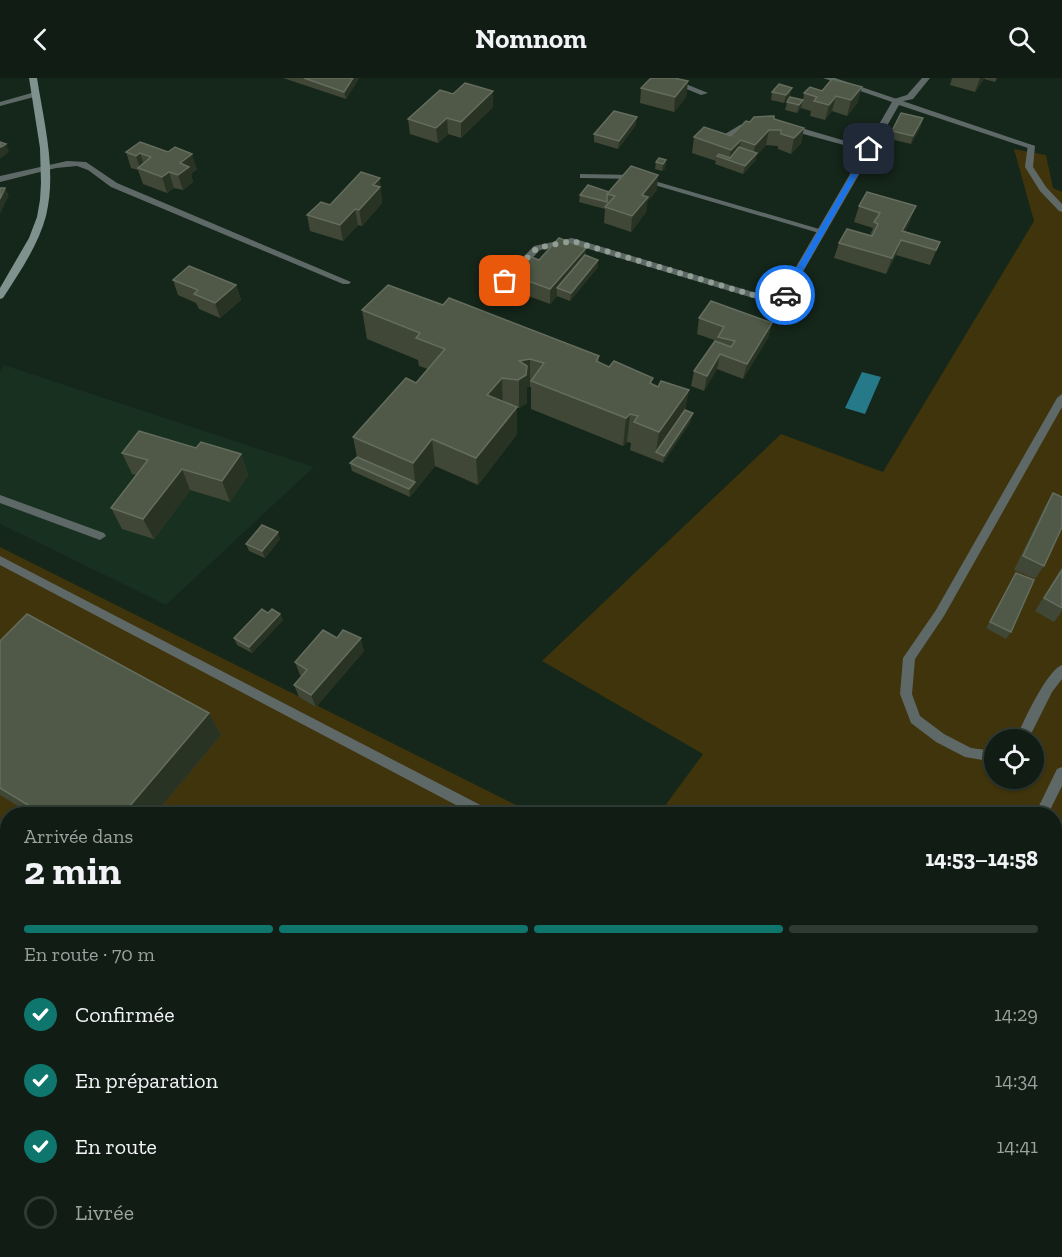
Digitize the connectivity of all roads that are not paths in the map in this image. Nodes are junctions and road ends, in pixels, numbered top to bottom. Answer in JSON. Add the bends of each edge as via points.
{"nodes":[{"id":1,"x":33,"y":78,"type":"edge"},
{"id":2,"x":664,"y":78,"type":"edge"},
{"id":3,"x":827,"y":78,"type":"edge"},
{"id":4,"x":926,"y":78,"type":"edge"},
{"id":5,"x":704,"y":93,"type":"dead end"},
{"id":6,"x":35,"y":94,"type":"junction"},
{"id":7,"x":897,"y":101,"type":"junction"},
{"id":8,"x":0,"y":104,"type":"edge"},
{"id":9,"x":761,"y":125,"type":"edge"},
{"id":10,"x":782,"y":126,"type":"edge"},
{"id":11,"x":719,"y":140,"type":"edge"},
{"id":12,"x":869,"y":149,"type":"junction"},
{"id":13,"x":46,"y":167,"type":"junction"},
{"id":14,"x":583,"y":176,"type":"dead end"},
{"id":15,"x":0,"y":179,"type":"edge"},
{"id":16,"x":1062,"y":209,"type":"edge"},
{"id":17,"x":822,"y":231,"type":"junction"},
{"id":18,"x":505,"y":281,"type":"dead end"},
{"id":19,"x":346,"y":282,"type":"dead end"},
{"id":20,"x":0,"y":296,"type":"edge"},
{"id":21,"x":1062,"y":398,"type":"edge"},
{"id":22,"x":0,"y":499,"type":"edge"},
{"id":23,"x":100,"y":537,"type":"dead end"},
{"id":24,"x":0,"y":560,"type":"edge"},
{"id":25,"x":1062,"y":670,"type":"edge"},
{"id":26,"x":1028,"y":729,"type":"edge"},
{"id":27,"x":984,"y":755,"type":"edge"},
{"id":28,"x":1062,"y":773,"type":"edge"},
{"id":29,"x":472,"y":807,"type":"edge"},
{"id":30,"x":1045,"y":807,"type":"edge"}],
"edges":[{"from":1,"to":6,"type":"main road"},
{"from":2,"to":5,"type":"street"},
{"from":3,"to":7,"type":"street"},
{"from":4,"to":7,"type":"street","via":[[910,97]]},
{"from":6,"to":8,"type":"street"},
{"from":6,"to":13,"type":"main road"},
{"from":7,"to":12,"type":"street"},
{"from":7,"to":16,"type":"street","via":[[1031,146],[1029,167]]},
{"from":9,"to":11,"type":"street","via":[[743,127]]},
{"from":10,"to":12,"type":"street"},
{"from":12,"to":17,"type":"street"},
{"from":13,"to":15,"type":"street"},
{"from":13,"to":19,"type":"street","via":[[81,163],[114,185]]},
{"from":13,"to":20,"type":"main road","via":[[41,218],[25,256]]},
{"from":14,"to":17,"type":"street","via":[[634,177]]},
{"from":17,"to":18,"type":"street","via":[[780,303],[572,241],[537,248]]},
{"from":21,"to":27,"type":"street","via":[[940,613],[909,658],[906,694],[915,719],[940,738],[969,753]]},
{"from":22,"to":23,"type":"street"},
{"from":24,"to":29,"type":"street"},
{"from":25,"to":26,"type":"street"},
{"from":28,"to":30,"type":"street"}]}
